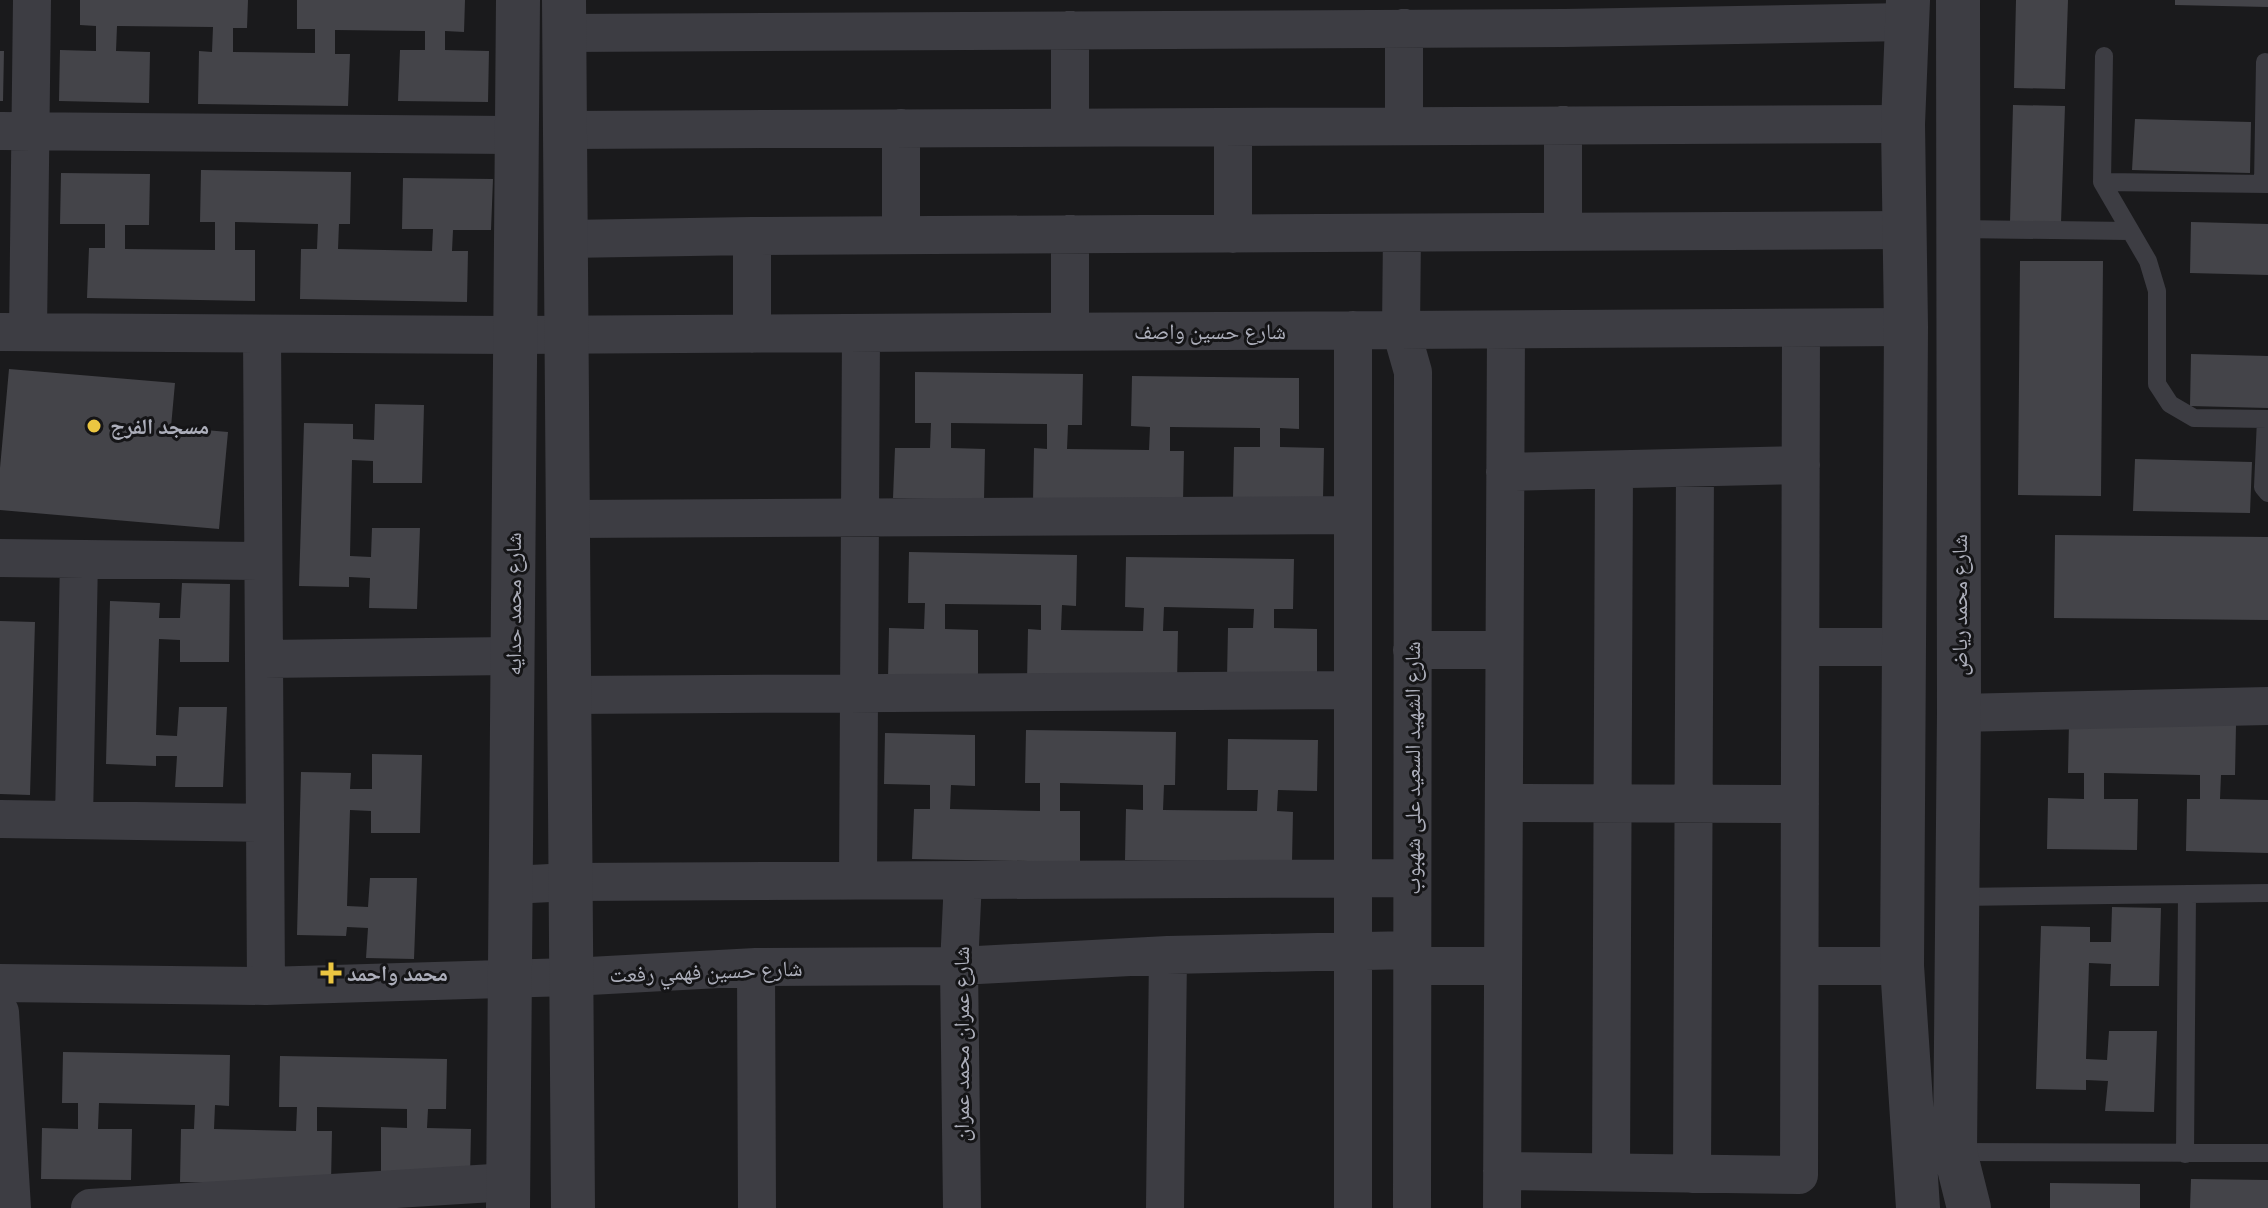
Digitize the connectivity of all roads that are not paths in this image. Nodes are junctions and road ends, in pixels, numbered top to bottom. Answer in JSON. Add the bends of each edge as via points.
{"nodes":[{"id":1,"x":32,"y":0,"type":"edge"},
{"id":2,"x":518,"y":0,"type":"edge"},
{"id":3,"x":1908,"y":11,"type":"edge"},
{"id":4,"x":1236,"y":14,"type":"edge"},
{"id":5,"x":1564,"y":14,"type":"edge"},
{"id":6,"x":1957,"y":14,"type":"edge"},
{"id":7,"x":901,"y":15,"type":"edge"},
{"id":8,"x":564,"y":16,"type":"edge"},
{"id":9,"x":1404,"y":28,"type":"junction"},
{"id":10,"x":1070,"y":30,"type":"junction"},
{"id":11,"x":2104,"y":56,"type":"dead end"},
{"id":12,"x":2265,"y":62,"type":"dead end"},
{"id":13,"x":1903,"y":124,"type":"junction"},
{"id":14,"x":1563,"y":125,"type":"junction"},
{"id":15,"x":1404,"y":126,"type":"junction"},
{"id":16,"x":1233,"y":127,"type":"junction"},
{"id":17,"x":901,"y":128,"type":"junction"},
{"id":18,"x":1070,"y":128,"type":"junction"},
{"id":19,"x":565,"y":130,"type":"junction"},
{"id":20,"x":15,"y":131,"type":"edge"},
{"id":21,"x":517,"y":135,"type":"junction"},
{"id":22,"x":2102,"y":182,"type":"junction"},
{"id":23,"x":2266,"y":184,"type":"edge"},
{"id":24,"x":1958,"y":229,"type":"junction"},
{"id":25,"x":1904,"y":230,"type":"junction"},
{"id":26,"x":2129,"y":231,"type":"junction"},
{"id":27,"x":1563,"y":232,"type":"junction"},
{"id":28,"x":1402,"y":233,"type":"junction"},
{"id":29,"x":1070,"y":234,"type":"junction"},
{"id":30,"x":1233,"y":234,"type":"junction"},
{"id":31,"x":901,"y":235,"type":"junction"},
{"id":32,"x":752,"y":236,"type":"junction"},
{"id":33,"x":566,"y":239,"type":"junction"},
{"id":34,"x":1906,"y":327,"type":"junction"},
{"id":35,"x":1801,"y":328,"type":"junction"},
{"id":36,"x":1353,"y":330,"type":"junction"},
{"id":37,"x":1401,"y":330,"type":"junction"},
{"id":38,"x":1506,"y":330,"type":"junction"},
{"id":39,"x":14,"y":332,"type":"edge"},
{"id":40,"x":1070,"y":332,"type":"junction"},
{"id":41,"x":861,"y":333,"type":"junction"},
{"id":42,"x":262,"y":334,"type":"junction"},
{"id":43,"x":752,"y":334,"type":"junction"},
{"id":44,"x":515,"y":335,"type":"junction"},
{"id":45,"x":566,"y":335,"type":"junction"},
{"id":46,"x":2267,"y":419,"type":"edge"},
{"id":47,"x":1801,"y":465,"type":"junction"},
{"id":48,"x":1695,"y":468,"type":"junction"},
{"id":49,"x":1614,"y":470,"type":"junction"},
{"id":50,"x":1505,"y":472,"type":"junction"},
{"id":51,"x":2268,"y":493,"type":"edge"},
{"id":52,"x":1353,"y":515,"type":"junction"},
{"id":53,"x":860,"y":517,"type":"junction"},
{"id":54,"x":568,"y":519,"type":"junction"},
{"id":55,"x":0,"y":558,"type":"edge"},
{"id":56,"x":79,"y":559,"type":"junction"},
{"id":57,"x":263,"y":561,"type":"junction"},
{"id":58,"x":1801,"y":647,"type":"junction"},
{"id":59,"x":1904,"y":647,"type":"junction"},
{"id":60,"x":1412,"y":650,"type":"junction"},
{"id":61,"x":1504,"y":650,"type":"junction"},
{"id":62,"x":513,"y":656,"type":"junction"},
{"id":63,"x":264,"y":659,"type":"junction"},
{"id":64,"x":1353,"y":690,"type":"junction"},
{"id":65,"x":859,"y":693,"type":"junction"},
{"id":66,"x":569,"y":695,"type":"junction"},
{"id":67,"x":2268,"y":706,"type":"edge"},
{"id":68,"x":1959,"y":713,"type":"junction"},
{"id":69,"x":1504,"y":803,"type":"junction"},
{"id":70,"x":1613,"y":804,"type":"junction"},
{"id":71,"x":1693,"y":804,"type":"junction"},
{"id":72,"x":1800,"y":804,"type":"junction"},
{"id":73,"x":0,"y":819,"type":"edge"},
{"id":74,"x":74,"y":820,"type":"junction"},
{"id":75,"x":265,"y":823,"type":"junction"},
{"id":76,"x":1353,"y":878,"type":"junction"},
{"id":77,"x":1412,"y":878,"type":"junction"},
{"id":78,"x":963,"y":880,"type":"junction"},
{"id":79,"x":858,"y":881,"type":"junction"},
{"id":80,"x":570,"y":882,"type":"junction"},
{"id":81,"x":511,"y":885,"type":"junction"},
{"id":82,"x":2268,"y":893,"type":"edge"},
{"id":83,"x":2187,"y":894,"type":"junction"},
{"id":84,"x":1957,"y":897,"type":"junction"},
{"id":85,"x":1353,"y":950,"type":"junction"},
{"id":86,"x":1168,"y":955,"type":"junction"},
{"id":87,"x":1412,"y":958,"type":"junction"},
{"id":88,"x":959,"y":966,"type":"junction"},
{"id":89,"x":1503,"y":966,"type":"junction"},
{"id":90,"x":1800,"y":966,"type":"junction"},
{"id":91,"x":1902,"y":966,"type":"junction"},
{"id":92,"x":756,"y":967,"type":"junction"},
{"id":93,"x":571,"y":977,"type":"junction"},
{"id":94,"x":510,"y":979,"type":"junction"},
{"id":95,"x":0,"y":983,"type":"edge"},
{"id":96,"x":266,"y":986,"type":"junction"},
{"id":97,"x":0,"y":1012,"type":"edge"},
{"id":98,"x":1955,"y":1152,"type":"junction"},
{"id":99,"x":2268,"y":1153,"type":"edge"},
{"id":100,"x":2185,"y":1154,"type":"junction"},
{"id":101,"x":1611,"y":1172,"type":"junction"},
{"id":102,"x":1692,"y":1174,"type":"junction"},
{"id":103,"x":1502,"y":1190,"type":"edge"},
{"id":104,"x":508,"y":1195,"type":"edge"},
{"id":105,"x":12,"y":1208,"type":"edge"},
{"id":106,"x":90,"y":1208,"type":"edge"},
{"id":107,"x":573,"y":1208,"type":"edge"},
{"id":108,"x":757,"y":1208,"type":"edge"},
{"id":109,"x":962,"y":1208,"type":"edge"},
{"id":110,"x":1165,"y":1208,"type":"edge"},
{"id":111,"x":1353,"y":1208,"type":"edge"},
{"id":112,"x":1412,"y":1208,"type":"edge"},
{"id":113,"x":1918,"y":1208,"type":"edge"},
{"id":114,"x":1969,"y":1208,"type":"edge"}],
"edges":[{"from":1,"to":20,"type":"street"},
{"from":2,"to":21,"type":"street","name":"شارع محمد حدايه"},
{"from":3,"to":5,"type":"street"},
{"from":3,"to":6,"type":"street","via":[[1950,19]]},
{"from":3,"to":13,"type":"street"},
{"from":4,"to":9,"type":"street"},
{"from":4,"to":10,"type":"street"},
{"from":5,"to":9,"type":"street"},
{"from":6,"to":24,"type":"street","name":"شارع محمد رياض"},
{"from":7,"to":8,"type":"street"},
{"from":7,"to":10,"type":"street"},
{"from":8,"to":19,"type":"street"},
{"from":9,"to":15,"type":"street"},
{"from":10,"to":18,"type":"street"},
{"from":11,"to":22,"type":"lane"},
{"from":12,"to":23,"type":"lane"},
{"from":13,"to":14,"type":"street"},
{"from":13,"to":25,"type":"street"},
{"from":14,"to":15,"type":"street"},
{"from":14,"to":27,"type":"street"},
{"from":15,"to":16,"type":"street"},
{"from":16,"to":18,"type":"street"},
{"from":16,"to":30,"type":"street"},
{"from":17,"to":18,"type":"street"},
{"from":17,"to":19,"type":"street"},
{"from":17,"to":31,"type":"street"},
{"from":19,"to":33,"type":"street"},
{"from":20,"to":21,"type":"street"},
{"from":20,"to":39,"type":"street"},
{"from":21,"to":44,"type":"street","name":"شارع محمد حدايه"},
{"from":22,"to":23,"type":"lane"},
{"from":22,"to":26,"type":"lane"},
{"from":24,"to":26,"type":"lane"},
{"from":24,"to":68,"type":"street","name":"شارع محمد رياض"},
{"from":25,"to":27,"type":"street"},
{"from":25,"to":34,"type":"street"},
{"from":26,"to":46,"type":"lane","via":[[2148,261],[2157,291],[2157,384],[2170,404],[2194,418]]},
{"from":27,"to":28,"type":"street"},
{"from":28,"to":30,"type":"street"},
{"from":28,"to":37,"type":"street","name":"شارع الشهيد السعيد على شهبوب"},
{"from":29,"to":30,"type":"street"},
{"from":29,"to":31,"type":"street"},
{"from":29,"to":40,"type":"street"},
{"from":31,"to":32,"type":"street"},
{"from":32,"to":33,"type":"street"},
{"from":32,"to":43,"type":"street"},
{"from":33,"to":45,"type":"street"},
{"from":34,"to":35,"type":"street","name":"شارع حسين واصف"},
{"from":34,"to":59,"type":"street"},
{"from":35,"to":38,"type":"street","name":"شارع حسين واصف"},
{"from":35,"to":47,"type":"street"},
{"from":36,"to":37,"type":"street","name":"شارع حسين واصف"},
{"from":36,"to":40,"type":"street","name":"شارع حسين واصف"},
{"from":36,"to":52,"type":"street"},
{"from":37,"to":38,"type":"street","name":"شارع حسين واصف"},
{"from":37,"to":60,"type":"street","name":"شارع الشهيد السعيد على شهبوب","via":[[1413,372]]},
{"from":38,"to":50,"type":"street"},
{"from":39,"to":42,"type":"street","name":"شارع حسين واصف"},
{"from":40,"to":41,"type":"street","name":"شارع حسين واصف"},
{"from":41,"to":43,"type":"street","name":"شارع حسين واصف"},
{"from":41,"to":53,"type":"street"},
{"from":42,"to":44,"type":"street","name":"شارع حسين واصف"},
{"from":42,"to":57,"type":"street"},
{"from":43,"to":45,"type":"street","name":"شارع حسين واصف"},
{"from":44,"to":45,"type":"street","name":"شارع حسين واصف"},
{"from":44,"to":62,"type":"street","name":"شارع محمد حدايه"},
{"from":45,"to":54,"type":"street"},
{"from":46,"to":51,"type":"lane","via":[[2263,487]]},
{"from":47,"to":48,"type":"street"},
{"from":47,"to":58,"type":"street"},
{"from":48,"to":49,"type":"street"},
{"from":48,"to":71,"type":"street"},
{"from":49,"to":50,"type":"street"},
{"from":49,"to":70,"type":"street"},
{"from":50,"to":61,"type":"street"},
{"from":52,"to":53,"type":"street"},
{"from":52,"to":64,"type":"street"},
{"from":53,"to":54,"type":"street"},
{"from":53,"to":65,"type":"street"},
{"from":54,"to":66,"type":"street"},
{"from":55,"to":56,"type":"street"},
{"from":56,"to":57,"type":"street"},
{"from":56,"to":74,"type":"street"},
{"from":57,"to":63,"type":"street"},
{"from":58,"to":59,"type":"street"},
{"from":58,"to":72,"type":"street"},
{"from":59,"to":91,"type":"street"},
{"from":60,"to":61,"type":"street"},
{"from":60,"to":77,"type":"street","name":"شارع الشهيد السعيد على شهبوب"},
{"from":61,"to":69,"type":"street"},
{"from":62,"to":63,"type":"street"},
{"from":62,"to":81,"type":"street","name":"شارع محمد حدايه"},
{"from":63,"to":75,"type":"street"},
{"from":64,"to":65,"type":"street"},
{"from":64,"to":76,"type":"street"},
{"from":65,"to":66,"type":"street"},
{"from":65,"to":79,"type":"street"},
{"from":66,"to":80,"type":"street"},
{"from":67,"to":68,"type":"street"},
{"from":68,"to":84,"type":"street","name":"شارع محمد رياض"},
{"from":69,"to":70,"type":"street"},
{"from":69,"to":89,"type":"street"},
{"from":70,"to":71,"type":"street"},
{"from":70,"to":101,"type":"street"},
{"from":71,"to":72,"type":"street"},
{"from":71,"to":102,"type":"street"},
{"from":72,"to":90,"type":"street"},
{"from":73,"to":74,"type":"street"},
{"from":74,"to":75,"type":"street"},
{"from":75,"to":96,"type":"street"},
{"from":76,"to":77,"type":"street"},
{"from":76,"to":78,"type":"street"},
{"from":76,"to":85,"type":"street"},
{"from":77,"to":87,"type":"street","name":"شارع الشهيد السعيد على شهبوب"},
{"from":78,"to":79,"type":"street"},
{"from":78,"to":88,"type":"street","name":"شارع عمران محمد عمران"},
{"from":79,"to":80,"type":"street"},
{"from":80,"to":81,"type":"street"},
{"from":80,"to":93,"type":"street"},
{"from":81,"to":94,"type":"street","name":"شارع محمد حدايه"},
{"from":82,"to":83,"type":"lane"},
{"from":83,"to":84,"type":"lane"},
{"from":83,"to":100,"type":"lane"},
{"from":84,"to":98,"type":"street","name":"شارع محمد رياض"},
{"from":85,"to":86,"type":"street","name":"شارع حسين فهمي رفعت"},
{"from":85,"to":87,"type":"street","name":"شارع حسين فهمي رفعت"},
{"from":85,"to":111,"type":"street"},
{"from":86,"to":88,"type":"street","name":"شارع حسين فهمي رفعت"},
{"from":86,"to":110,"type":"street"},
{"from":87,"to":89,"type":"street","name":"شارع حسين فهمي رفعت"},
{"from":87,"to":112,"type":"street","name":"شارع الشهيد السعيد على شهبوب"},
{"from":88,"to":92,"type":"street","name":"شارع حسين فهمي رفعت"},
{"from":88,"to":109,"type":"street","name":"شارع عمران محمد عمران"},
{"from":89,"to":103,"type":"street"},
{"from":90,"to":91,"type":"street"},
{"from":90,"to":102,"type":"street","via":[[1799,1175]]},
{"from":91,"to":113,"type":"street"},
{"from":92,"to":93,"type":"street","name":"شارع حسين فهمي رفعت"},
{"from":92,"to":108,"type":"street"},
{"from":93,"to":94,"type":"street","name":"شارع حسين فهمي رفعت"},
{"from":93,"to":107,"type":"street"},
{"from":94,"to":96,"type":"street","name":"شارع حسين فهمي رفعت"},
{"from":94,"to":104,"type":"street","name":"شارع محمد حدايه"},
{"from":95,"to":96,"type":"street","name":"شارع حسين فهمي رفعت"},
{"from":97,"to":105,"type":"street"},
{"from":98,"to":100,"type":"lane"},
{"from":98,"to":114,"type":"street","name":"شارع محمد رياض"},
{"from":99,"to":100,"type":"lane"},
{"from":101,"to":102,"type":"street"},
{"from":101,"to":103,"type":"street"},
{"from":104,"to":106,"type":"street"}]}
